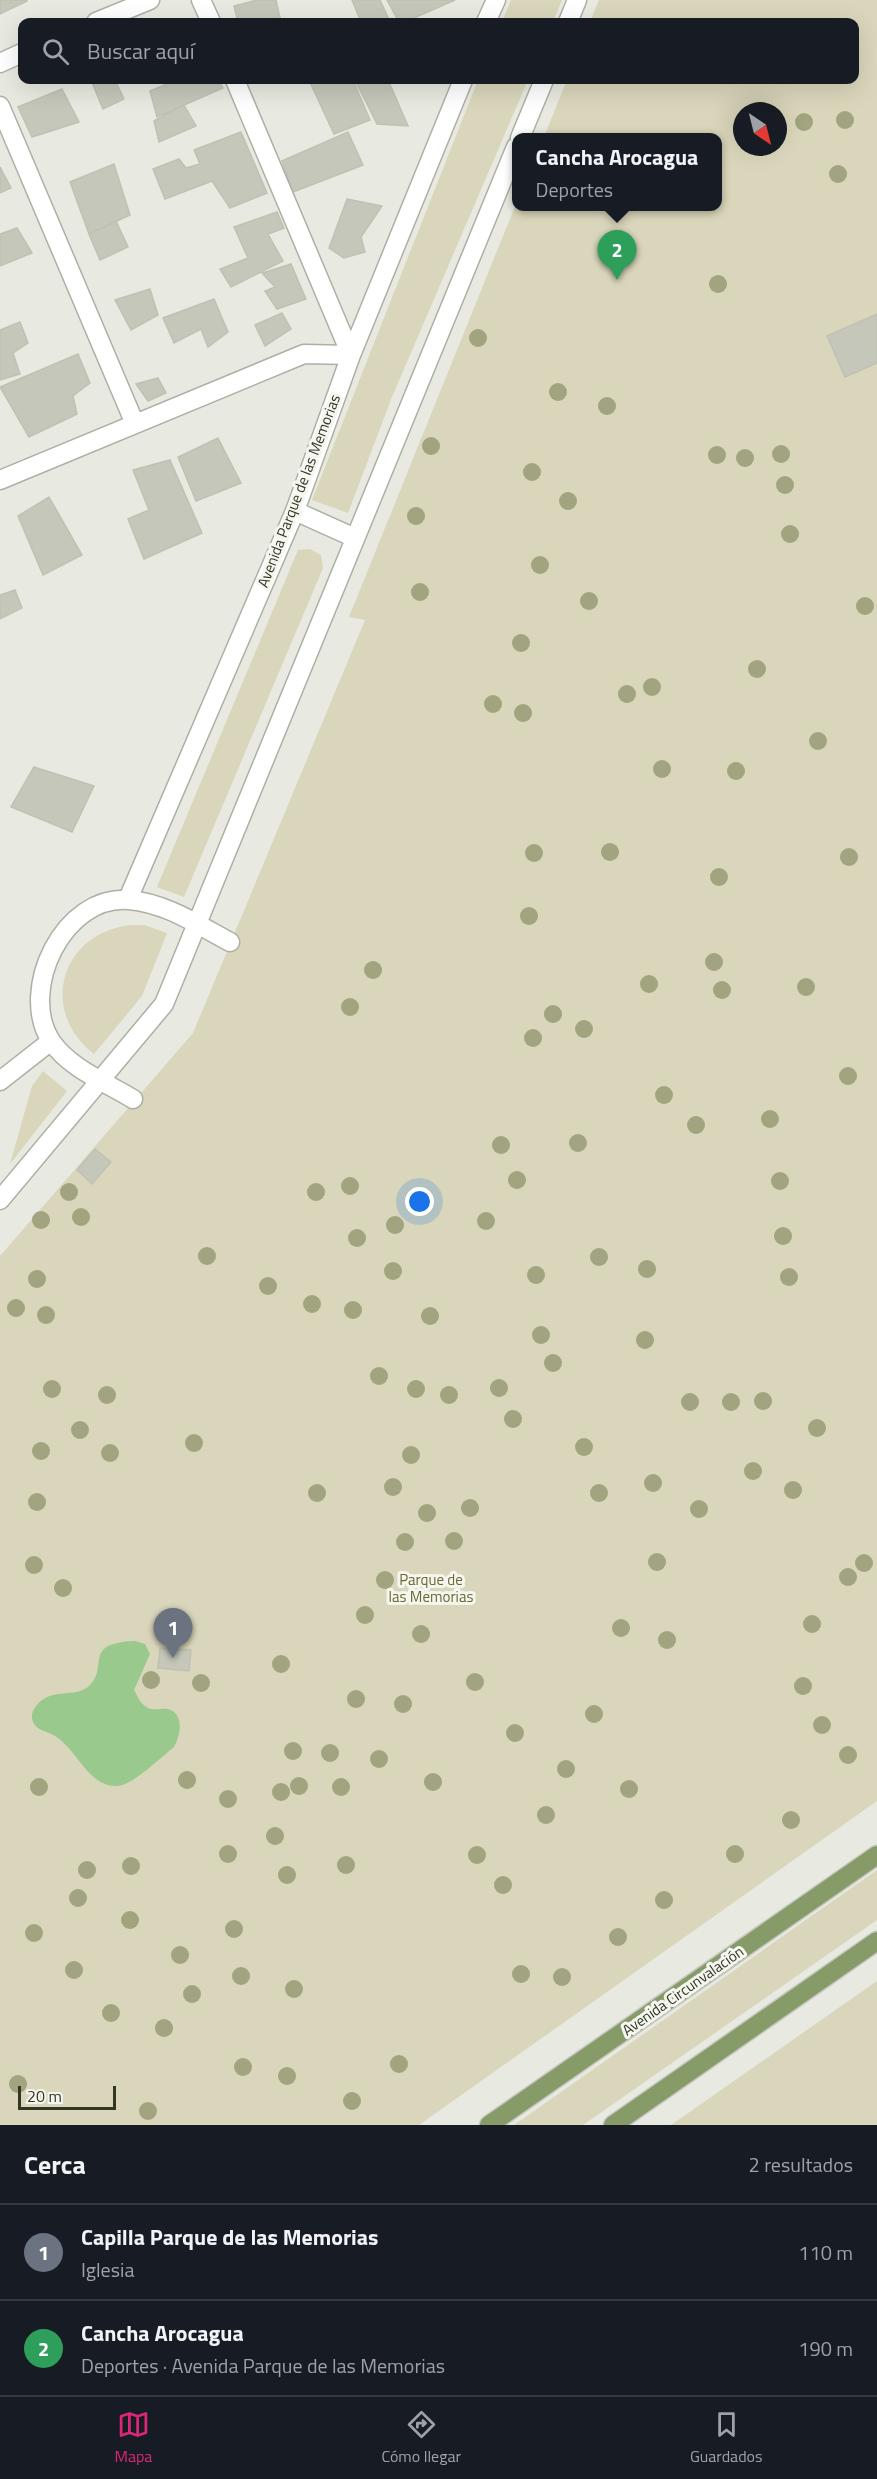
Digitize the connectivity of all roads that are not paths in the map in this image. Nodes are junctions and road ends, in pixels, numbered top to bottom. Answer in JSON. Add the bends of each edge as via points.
{"nodes":[{"id":1,"x":150,"y":0,"type":"edge"},
{"id":2,"x":201,"y":0,"type":"edge"},
{"id":3,"x":496,"y":0,"type":"edge"},
{"id":4,"x":577,"y":0,"type":"edge"},
{"id":5,"x":106,"y":18,"type":"edge"},
{"id":6,"x":209,"y":18,"type":"edge"},
{"id":7,"x":488,"y":18,"type":"edge"},
{"id":8,"x":570,"y":18,"type":"edge"},
{"id":9,"x":18,"y":55,"type":"edge"},
{"id":10,"x":0,"y":63,"type":"edge"},
{"id":11,"x":237,"y":84,"type":"edge"},
{"id":12,"x":461,"y":84,"type":"edge"},
{"id":13,"x":542,"y":84,"type":"edge"},
{"id":14,"x":0,"y":106,"type":"edge"},
{"id":15,"x":522,"y":133,"type":"edge"},
{"id":16,"x":512,"y":157,"type":"edge"},
{"id":17,"x":351,"y":355,"type":"junction"},
{"id":18,"x":135,"y":424,"type":"junction"},
{"id":19,"x":0,"y":480,"type":"edge"},
{"id":20,"x":294,"y":511,"type":"junction"},
{"id":21,"x":355,"y":538,"type":"junction"},
{"id":22,"x":128,"y":899,"type":"junction"},
{"id":23,"x":197,"y":924,"type":"junction"},
{"id":24,"x":230,"y":942,"type":"dead end"},
{"id":25,"x":51,"y":1041,"type":"junction"},
{"id":26,"x":102,"y":1080,"type":"junction"},
{"id":27,"x":0,"y":1081,"type":"edge"},
{"id":28,"x":133,"y":1099,"type":"dead end"},
{"id":29,"x":0,"y":1200,"type":"edge"},
{"id":30,"x":877,"y":1855,"type":"edge"},
{"id":31,"x":877,"y":1941,"type":"edge"},
{"id":32,"x":489,"y":2125,"type":"edge"},
{"id":33,"x":613,"y":2125,"type":"edge"}],
"edges":[{"from":1,"to":5,"type":"street"},
{"from":2,"to":6,"type":"street"},
{"from":3,"to":7,"type":"street"},
{"from":4,"to":8,"type":"street"},
{"from":9,"to":10,"type":"street"},
{"from":11,"to":17,"type":"street"},
{"from":12,"to":17,"type":"street","name":"Avenida Parque de las Memorias"},
{"from":13,"to":15,"type":"street"},
{"from":14,"to":18,"type":"street"},
{"from":16,"to":21,"type":"street"},
{"from":17,"to":18,"type":"street","via":[[304,354]]},
{"from":17,"to":20,"type":"street","name":"Avenida Parque de las Memorias"},
{"from":18,"to":19,"type":"street"},
{"from":20,"to":21,"type":"street"},
{"from":20,"to":22,"type":"street","name":"Avenida Parque de las Memorias"},
{"from":21,"to":23,"type":"street"},
{"from":22,"to":23,"type":"street","via":[[166,908]]},
{"from":22,"to":25,"type":"street","via":[[102,904],[82,915],[58,937],[44,967],[39,1006]]},
{"from":23,"to":24,"type":"street"},
{"from":23,"to":26,"type":"street","via":[[164,1004]]},
{"from":25,"to":26,"type":"street","via":[[72,1062]]},
{"from":25,"to":27,"type":"street"},
{"from":26,"to":28,"type":"street"},
{"from":26,"to":29,"type":"street"},
{"from":30,"to":32,"type":"main road","name":"Avenida Circunvalación"},
{"from":31,"to":33,"type":"main road"}]}
